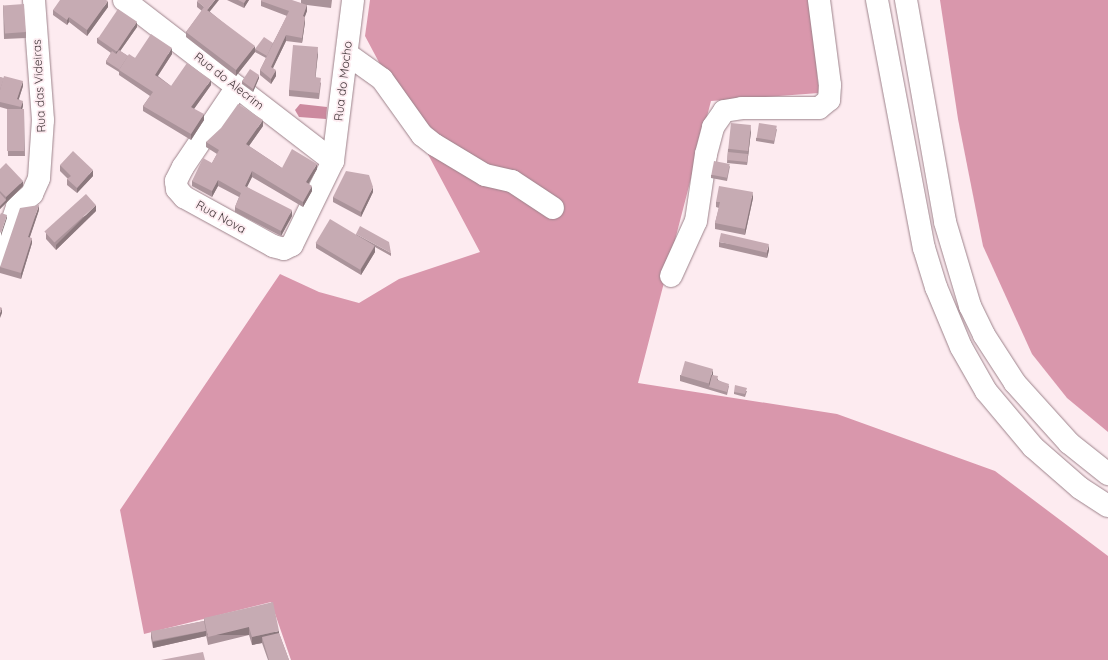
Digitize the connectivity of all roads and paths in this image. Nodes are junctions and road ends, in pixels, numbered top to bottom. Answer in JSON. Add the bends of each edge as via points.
{"nodes":[{"id":1,"x":34,"y":0,"type":"edge"},
{"id":2,"x":124,"y":0,"type":"edge"},
{"id":3,"x":353,"y":0,"type":"edge"},
{"id":4,"x":819,"y":0,"type":"edge"},
{"id":5,"x":877,"y":0,"type":"edge"},
{"id":6,"x":906,"y":0,"type":"edge"},
{"id":7,"x":347,"y":54,"type":"junction"},
{"id":8,"x":237,"y":87,"type":"junction"},
{"id":9,"x":333,"y":161,"type":"junction"},
{"id":10,"x":553,"y":208,"type":"dead end"},
{"id":11,"x":0,"y":257,"type":"edge"},
{"id":12,"x":671,"y":276,"type":"dead end"},
{"id":13,"x":1108,"y":474,"type":"edge"},
{"id":14,"x":1108,"y":506,"type":"edge"}],
"edges":[{"from":1,"to":11,"type":"main road","name":"Rua das Videiras","via":[[43,120],[39,178],[32,194],[17,207]]},
{"from":2,"to":8,"type":"main road","name":"Rua do Alecrim"},
{"from":3,"to":7,"type":"main road","name":"Rua do Mocho"},
{"from":4,"to":12,"type":"main road","via":[[830,85],[829,100],[819,108],[742,108],[724,111],[713,127],[696,221]]},
{"from":5,"to":14,"type":"main road","via":[[924,248],[936,287],[961,347],[986,391],[1033,447],[1080,488]]},
{"from":6,"to":13,"type":"main road","via":[[946,222],[970,306],[984,335],[1015,384],[1069,444]]},
{"from":7,"to":9,"type":"main road","name":"Rua do Mocho"},
{"from":7,"to":10,"type":"main road","via":[[382,79],[422,135],[435,145],[485,175],[512,181]]},
{"from":8,"to":9,"type":"main road","name":"Rua do Alecrim"},
{"from":8,"to":9,"type":"main road","name":"Rua Nova","via":[[176,181],[176,190],[184,197],[273,246],[284,249],[292,245]]}]}
